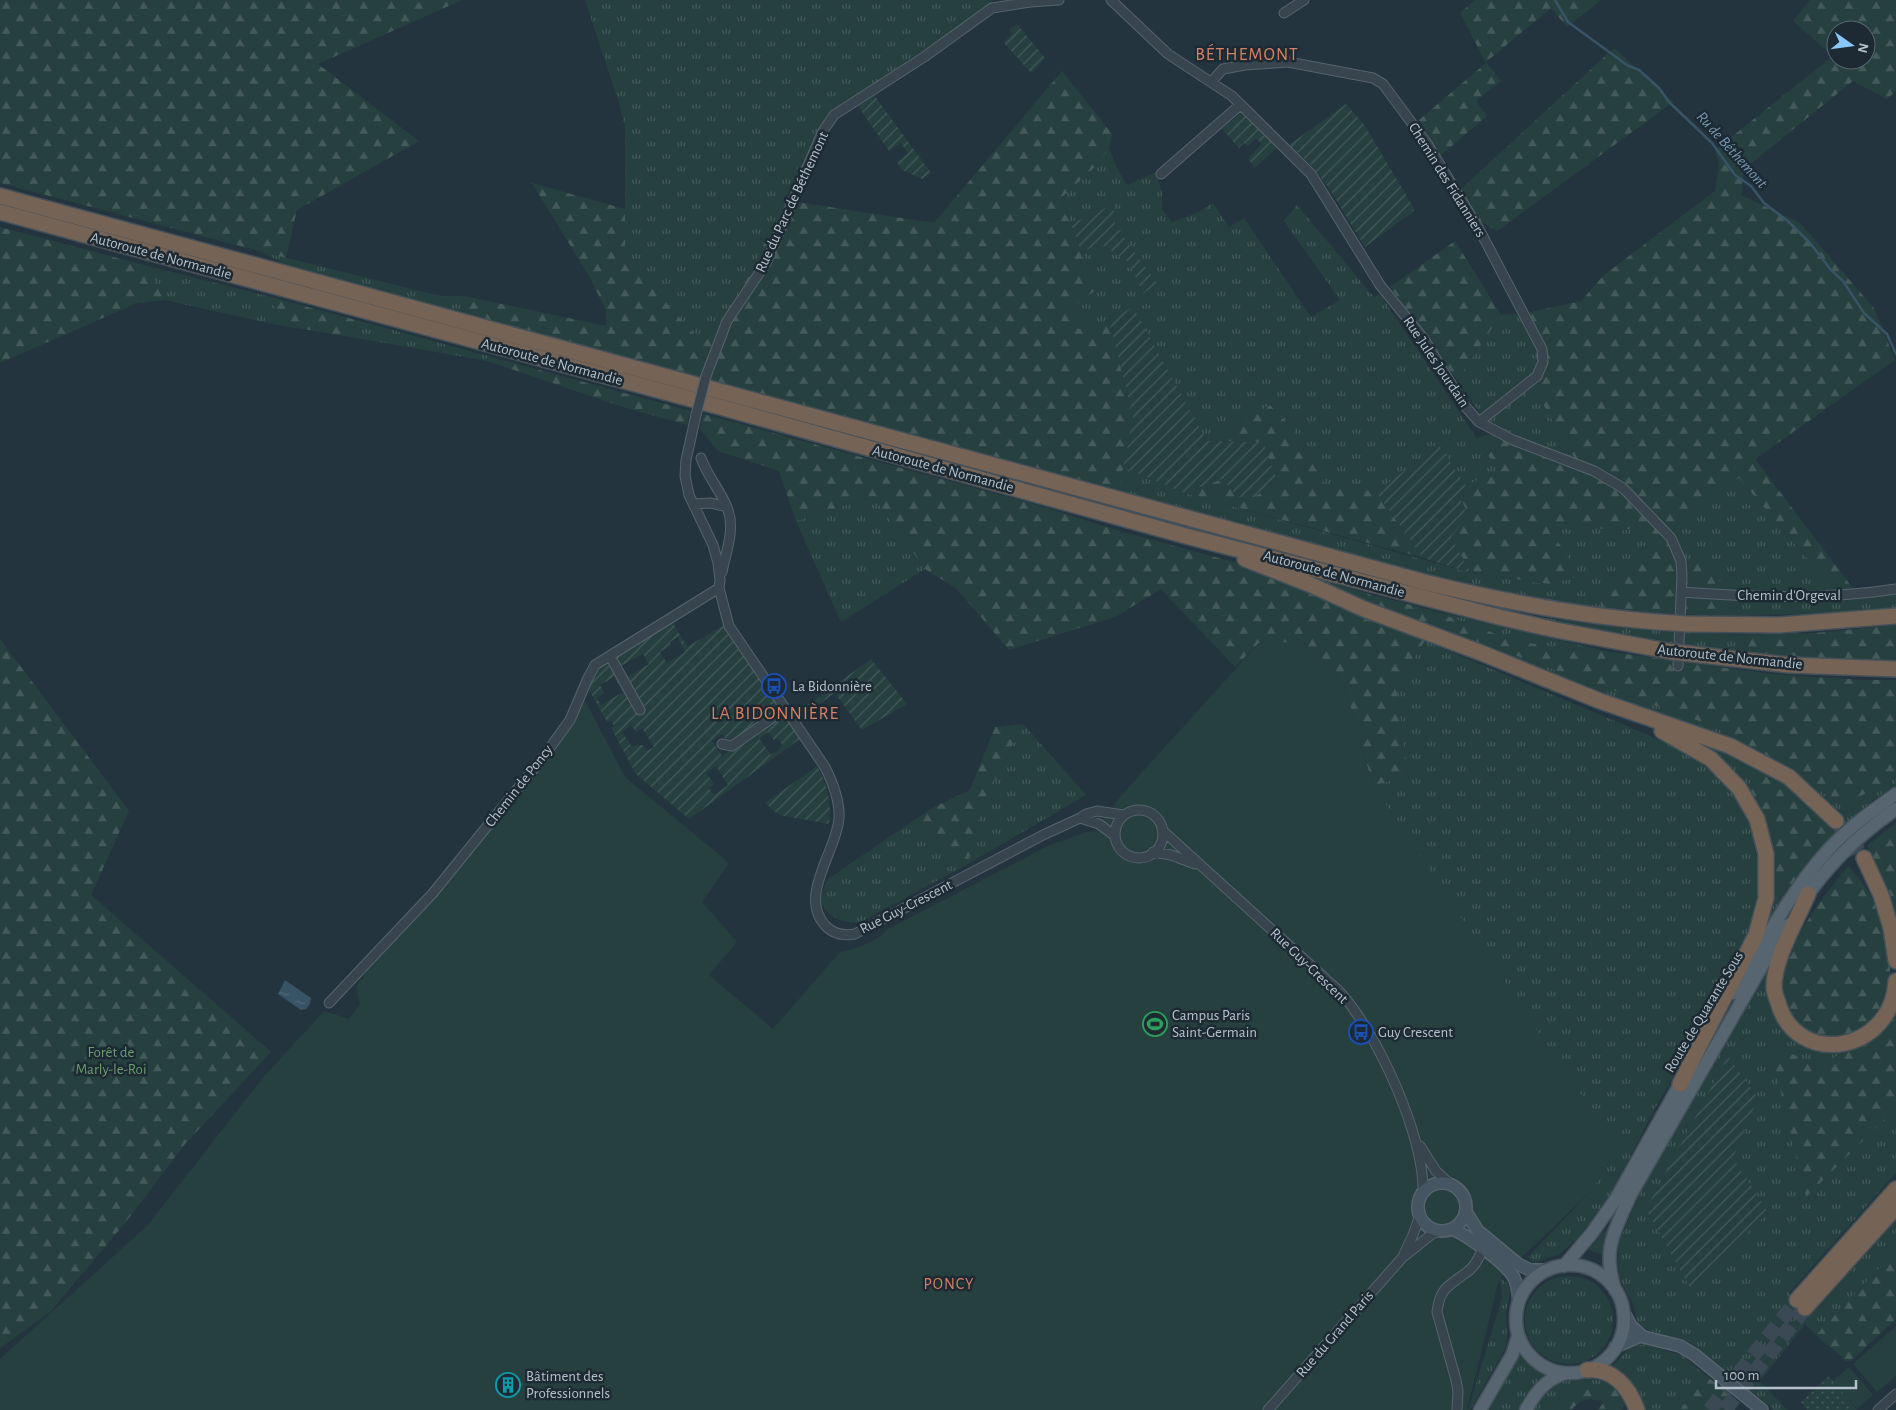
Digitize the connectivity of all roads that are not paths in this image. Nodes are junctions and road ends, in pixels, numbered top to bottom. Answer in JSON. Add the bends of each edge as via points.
{"nodes":[{"id":1,"x":1059,"y":0,"type":"edge"},
{"id":2,"x":1111,"y":0,"type":"edge"},
{"id":3,"x":1304,"y":0,"type":"edge"},
{"id":4,"x":1284,"y":13,"type":"dead end"},
{"id":5,"x":1211,"y":82,"type":"junction"},
{"id":6,"x":1240,"y":104,"type":"junction"},
{"id":7,"x":1161,"y":174,"type":"dead end"},
{"id":8,"x":0,"y":196,"type":"edge"},
{"id":9,"x":0,"y":212,"type":"edge"},
{"id":10,"x":1479,"y":422,"type":"junction"},
{"id":11,"x":701,"y":458,"type":"dead end"},
{"id":12,"x":693,"y":504,"type":"junction"},
{"id":13,"x":727,"y":507,"type":"junction"},
{"id":14,"x":1186,"y":536,"type":"junction"},
{"id":15,"x":720,"y":584,"type":"junction"},
{"id":16,"x":1896,"y":589,"type":"edge"},
{"id":17,"x":1682,"y":592,"type":"junction"},
{"id":18,"x":1896,"y":616,"type":"edge"},
{"id":19,"x":610,"y":656,"type":"junction"},
{"id":20,"x":1678,"y":657,"type":"junction"},
{"id":21,"x":1896,"y":670,"type":"edge"},
{"id":22,"x":1600,"y":701,"type":"junction"},
{"id":23,"x":785,"y":709,"type":"junction"},
{"id":24,"x":640,"y":710,"type":"dead end"},
{"id":25,"x":722,"y":744,"type":"dead end"},
{"id":26,"x":1896,"y":794,"type":"edge"},
{"id":27,"x":1896,"y":809,"type":"edge"},
{"id":28,"x":1123,"y":815,"type":"junction"},
{"id":29,"x":1080,"y":818,"type":"junction"},
{"id":30,"x":1836,"y":821,"type":"tunnel mouth"},
{"id":31,"x":1162,"y":830,"type":"junction"},
{"id":32,"x":1115,"y":836,"type":"junction"},
{"id":33,"x":1153,"y":852,"type":"junction"},
{"id":34,"x":1864,"y":858,"type":"tunnel mouth"},
{"id":35,"x":1200,"y":866,"type":"junction"},
{"id":36,"x":1808,"y":894,"type":"junction"},
{"id":37,"x":816,"y":913,"type":"joint"},
{"id":38,"x":1896,"y":961,"type":"edge"},
{"id":39,"x":1896,"y":981,"type":"edge"},
{"id":40,"x":329,"y":1003,"type":"dead end"},
{"id":41,"x":1680,"y":1084,"type":"junction"},
{"id":42,"x":1417,"y":1142,"type":"junction"},
{"id":43,"x":1450,"y":1184,"type":"junction"},
{"id":44,"x":1896,"y":1189,"type":"edge"},
{"id":45,"x":1423,"y":1193,"type":"junction"},
{"id":46,"x":1896,"y":1207,"type":"edge"},
{"id":47,"x":1466,"y":1212,"type":"junction"},
{"id":48,"x":1420,"y":1215,"type":"junction"},
{"id":49,"x":1452,"y":1229,"type":"junction"},
{"id":50,"x":1439,"y":1231,"type":"junction"},
{"id":51,"x":1483,"y":1249,"type":"junction"},
{"id":52,"x":1402,"y":1258,"type":"junction"},
{"id":53,"x":1564,"y":1266,"type":"junction"},
{"id":54,"x":1548,"y":1270,"type":"junction"},
{"id":55,"x":1615,"y":1290,"type":"junction"},
{"id":56,"x":1519,"y":1302,"type":"junction"},
{"id":57,"x":1623,"y":1311,"type":"junction"},
{"id":58,"x":1518,"y":1336,"type":"junction"},
{"id":59,"x":1642,"y":1336,"type":"junction"},
{"id":60,"x":1615,"y":1347,"type":"junction"},
{"id":61,"x":1587,"y":1370,"type":"junction"},
{"id":62,"x":1565,"y":1373,"type":"junction"},
{"id":63,"x":1896,"y":1394,"type":"edge"},
{"id":64,"x":1746,"y":1396,"type":"junction"},
{"id":65,"x":1268,"y":1410,"type":"edge"},
{"id":66,"x":1457,"y":1410,"type":"edge"},
{"id":67,"x":1480,"y":1410,"type":"edge"},
{"id":68,"x":1526,"y":1410,"type":"edge"},
{"id":69,"x":1637,"y":1410,"type":"edge"},
{"id":70,"x":1752,"y":1410,"type":"edge"},
{"id":71,"x":1762,"y":1410,"type":"edge"},
{"id":72,"x":1878,"y":1410,"type":"edge"}],
"edges":[{"from":1,"to":12,"type":"street","name":"Rue du Parc de Béthemont","bridge":true,"via":[[992,8],[924,57],[834,114],[815,148],[766,264],[727,321],[706,376],[686,460],[685,476]]},
{"from":2,"to":5,"type":"street","name":"Rue Jules Jourdain","via":[[1168,54]]},
{"from":3,"to":4,"type":"street"},
{"from":5,"to":6,"type":"street","name":"Rue Jules Jourdain"},
{"from":5,"to":10,"type":"street","name":"Chemin des Fidanniers","via":[[1223,69],[1288,62],[1373,78],[1383,84],[1428,145],[1479,229],[1542,350],[1543,362],[1537,376]]},
{"from":6,"to":7,"type":"street"},
{"from":6,"to":10,"type":"street","name":"Rue Jules Jourdain","via":[[1311,174],[1380,285],[1424,340],[1464,405]]},
{"from":8,"to":18,"type":"highway","name":"Autoroute de Normandie","via":[[1508,602],[1680,623],[1779,625]]},
{"from":9,"to":14,"type":"highway","name":"Autoroute de Normandie"},
{"from":10,"to":17,"type":"street","name":"Rue Jules Jourdain","via":[[1513,440],[1594,471],[1623,488],[1671,538],[1681,561]]},
{"from":11,"to":13,"type":"street"},
{"from":12,"to":13,"type":"street","via":[[711,503]]},
{"from":12,"to":15,"type":"street","name":"Rue du Parc de Béthemont","via":[[713,545]]},
{"from":13,"to":15,"type":"street","via":[[731,533]]},
{"from":14,"to":20,"type":"highway","name":"Autoroute de Normandie","via":[[1499,617]]},
{"from":14,"to":22,"type":"highway"},
{"from":15,"to":19,"type":"street","name":"Chemin de Poncy"},
{"from":15,"to":23,"type":"street","name":"Rue du Parc de Béthemont","via":[[728,626]]},
{"from":16,"to":17,"type":"street","name":"Chemin d'Orgeval","via":[[1862,594],[1763,596]]},
{"from":17,"to":20,"type":"street","name":"Rue Jules Jourdain"},
{"from":19,"to":24,"type":"street"},
{"from":19,"to":40,"type":"street","name":"Chemin de Poncy","via":[[595,665],[570,720],[544,756],[433,893]]},
{"from":20,"to":21,"type":"highway","name":"Autoroute de Normandie"},
{"from":22,"to":30,"type":"highway","via":[[1730,746],[1789,777]]},
{"from":22,"to":41,"type":"highway","via":[[1711,758],[1739,788],[1756,819],[1766,854],[1766,898],[1756,935]]},
{"from":23,"to":25,"type":"street","via":[[732,746]]},
{"from":23,"to":37,"type":"street","name":"Rue du Parc de Béthemont","via":[[825,767],[839,805],[837,827],[817,886]]},
{"from":26,"to":41,"type":"main road","name":"Route de Quarante Sous","via":[[1864,817],[1828,850],[1788,901]]},
{"from":27,"to":36,"type":"main road","name":"Route de Quarante Sous","via":[[1845,850]]},
{"from":28,"to":29,"type":"street","name":"Rue Guy-Crescent","via":[[1097,811]]},
{"from":28,"to":31,"type":"street","name":"Rue Guy-Crescent","via":[[1134,810],[1145,811],[1158,820]]},
{"from":28,"to":32,"type":"street","via":[[1118,821]]},
{"from":29,"to":32,"type":"street","name":"Rue Guy-Crescent","via":[[1099,824]]},
{"from":29,"to":37,"type":"street","name":"Rue Guy-Crescent","via":[[855,934],[846,936],[833,932]]},
{"from":31,"to":33,"type":"street","via":[[1161,842]]},
{"from":31,"to":35,"type":"street","name":"Rue Guy-Crescent"},
{"from":32,"to":33,"type":"street","name":"Rue Guy-Crescent","via":[[1117,844],[1128,855],[1142,857]]},
{"from":33,"to":35,"type":"street","name":"Rue Guy-Crescent","via":[[1171,854]]},
{"from":34,"to":38,"type":"highway","via":[[1881,895]]},
{"from":35,"to":42,"type":"street","name":"Rue Guy-Crescent","via":[[1343,995],[1381,1053]]},
{"from":36,"to":39,"type":"highway","via":[[1782,953],[1774,988],[1781,1015],[1795,1032],[1814,1042],[1857,1041],[1874,1030],[1889,1011]]},
{"from":36,"to":55,"type":"main road","name":"Route de Quarante Sous","via":[[1766,959],[1632,1194],[1610,1245],[1610,1271]]},
{"from":41,"to":53,"type":"main road","name":"Route de Quarante Sous","via":[[1616,1199]]},
{"from":42,"to":43,"type":"street","name":"Rue Guy-Crescent","via":[[1436,1171]]},
{"from":42,"to":45,"type":"street","name":"Rue Guy-Crescent","via":[[1424,1176]]},
{"from":43,"to":45,"type":"street","via":[[1437,1184]]},
{"from":43,"to":47,"type":"street","via":[[1462,1194]]},
{"from":44,"to":46,"type":"highway","via":[[1801,1304]]},
{"from":45,"to":48,"type":"street"},
{"from":47,"to":49,"type":"street"},
{"from":47,"to":54,"type":"street","via":[[1478,1231],[1518,1264],[1530,1270]]},
{"from":48,"to":50,"type":"street","via":[[1426,1224]]},
{"from":48,"to":52,"type":"street","name":"Rue du Grand Paris"},
{"from":49,"to":50,"type":"street"},
{"from":49,"to":51,"type":"street","via":[[1463,1233]]},
{"from":50,"to":52,"type":"street","name":"Rue du Grand Paris"},
{"from":51,"to":56,"type":"street","via":[[1510,1273],[1517,1286]]},
{"from":51,"to":66,"type":"street","via":[[1472,1268],[1450,1284],[1438,1300],[1437,1312],[1458,1391]]},
{"from":52,"to":65,"type":"street","name":"Rue du Grand Paris"},
{"from":53,"to":54,"type":"main road","name":"Route de Quarante Sous"},
{"from":53,"to":55,"type":"main road","name":"Route de Quarante Sous","via":[[1593,1271]]},
{"from":54,"to":56,"type":"main road","name":"Route de Quarante Sous","via":[[1529,1284]]},
{"from":55,"to":57,"type":"main road","name":"Route de Quarante Sous"},
{"from":56,"to":58,"type":"main road","name":"Route de Quarante Sous"},
{"from":57,"to":59,"type":"street","via":[[1631,1326]]},
{"from":57,"to":60,"type":"main road","name":"Route de Quarante Sous","via":[[1621,1334]]},
{"from":58,"to":62,"type":"main road","name":"Route de Quarante Sous","via":[[1536,1361]]},
{"from":58,"to":67,"type":"main road","name":"Route de Quarante Sous","via":[[1512,1355]]},
{"from":59,"to":60,"type":"street"},
{"from":59,"to":64,"type":"street","via":[[1689,1350]]},
{"from":60,"to":61,"type":"main road","name":"Route de Quarante Sous","via":[[1606,1359]]},
{"from":61,"to":62,"type":"main road","name":"Route de Quarante Sous"},
{"from":61,"to":69,"type":"highway","via":[[1606,1372],[1619,1380]]},
{"from":62,"to":68,"type":"main road","name":"Route de Quarante Sous","via":[[1544,1384]]},
{"from":63,"to":72,"type":"street"},
{"from":64,"to":70,"type":"street"},
{"from":64,"to":71,"type":"street"}]}
